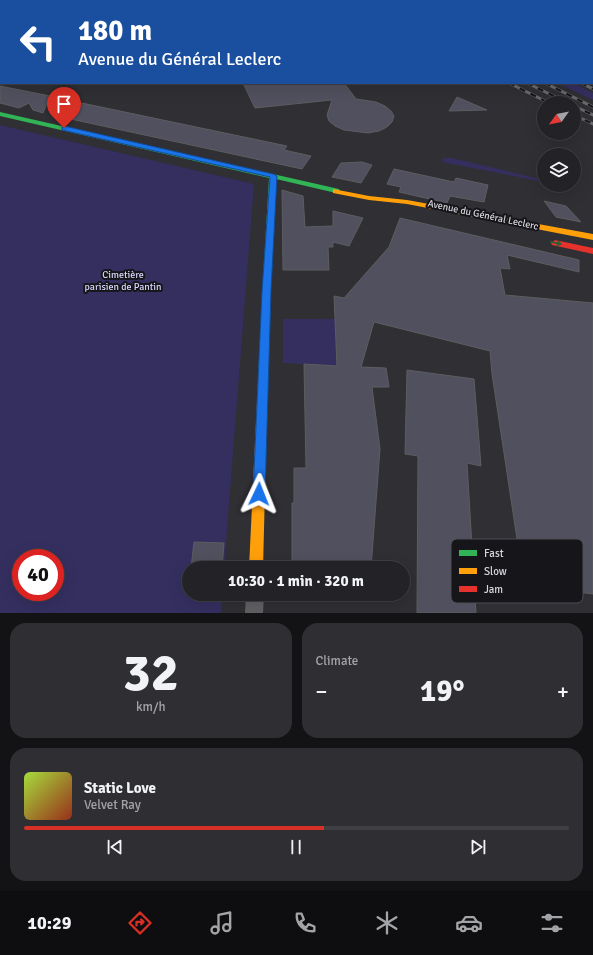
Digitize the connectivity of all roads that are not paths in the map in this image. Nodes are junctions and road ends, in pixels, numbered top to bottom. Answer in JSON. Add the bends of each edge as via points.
{"nodes":[{"id":1,"x":0,"y":114,"type":"edge"},
{"id":2,"x":273,"y":176,"type":"junction"},
{"id":3,"x":369,"y":198,"type":"junction"},
{"id":4,"x":462,"y":222,"type":"dead end"},
{"id":5,"x":593,"y":237,"type":"edge"},
{"id":6,"x":547,"y":241,"type":"dead end"},
{"id":7,"x":593,"y":251,"type":"edge"},
{"id":8,"x":256,"y":561,"type":"edge"},
{"id":9,"x":254,"y":601,"type":"edge"},
{"id":10,"x":254,"y":613,"type":"edge"}],
"edges":[{"from":1,"to":2,"type":"main road","name":"Avenue du Général Leclerc"},
{"from":2,"to":3,"type":"main road","name":"Avenue du Général Leclerc"},
{"from":2,"to":8,"type":"main road"},
{"from":3,"to":4,"type":"main road","name":"Avenue du Général Leclerc","via":[[396,208]]},
{"from":3,"to":5,"type":"main road","name":"Avenue du Général Leclerc","via":[[407,202]]},
{"from":6,"to":7,"type":"main road","name":"Avenue du Général Leclerc","one_way":true},
{"from":9,"to":10,"type":"street"}]}
